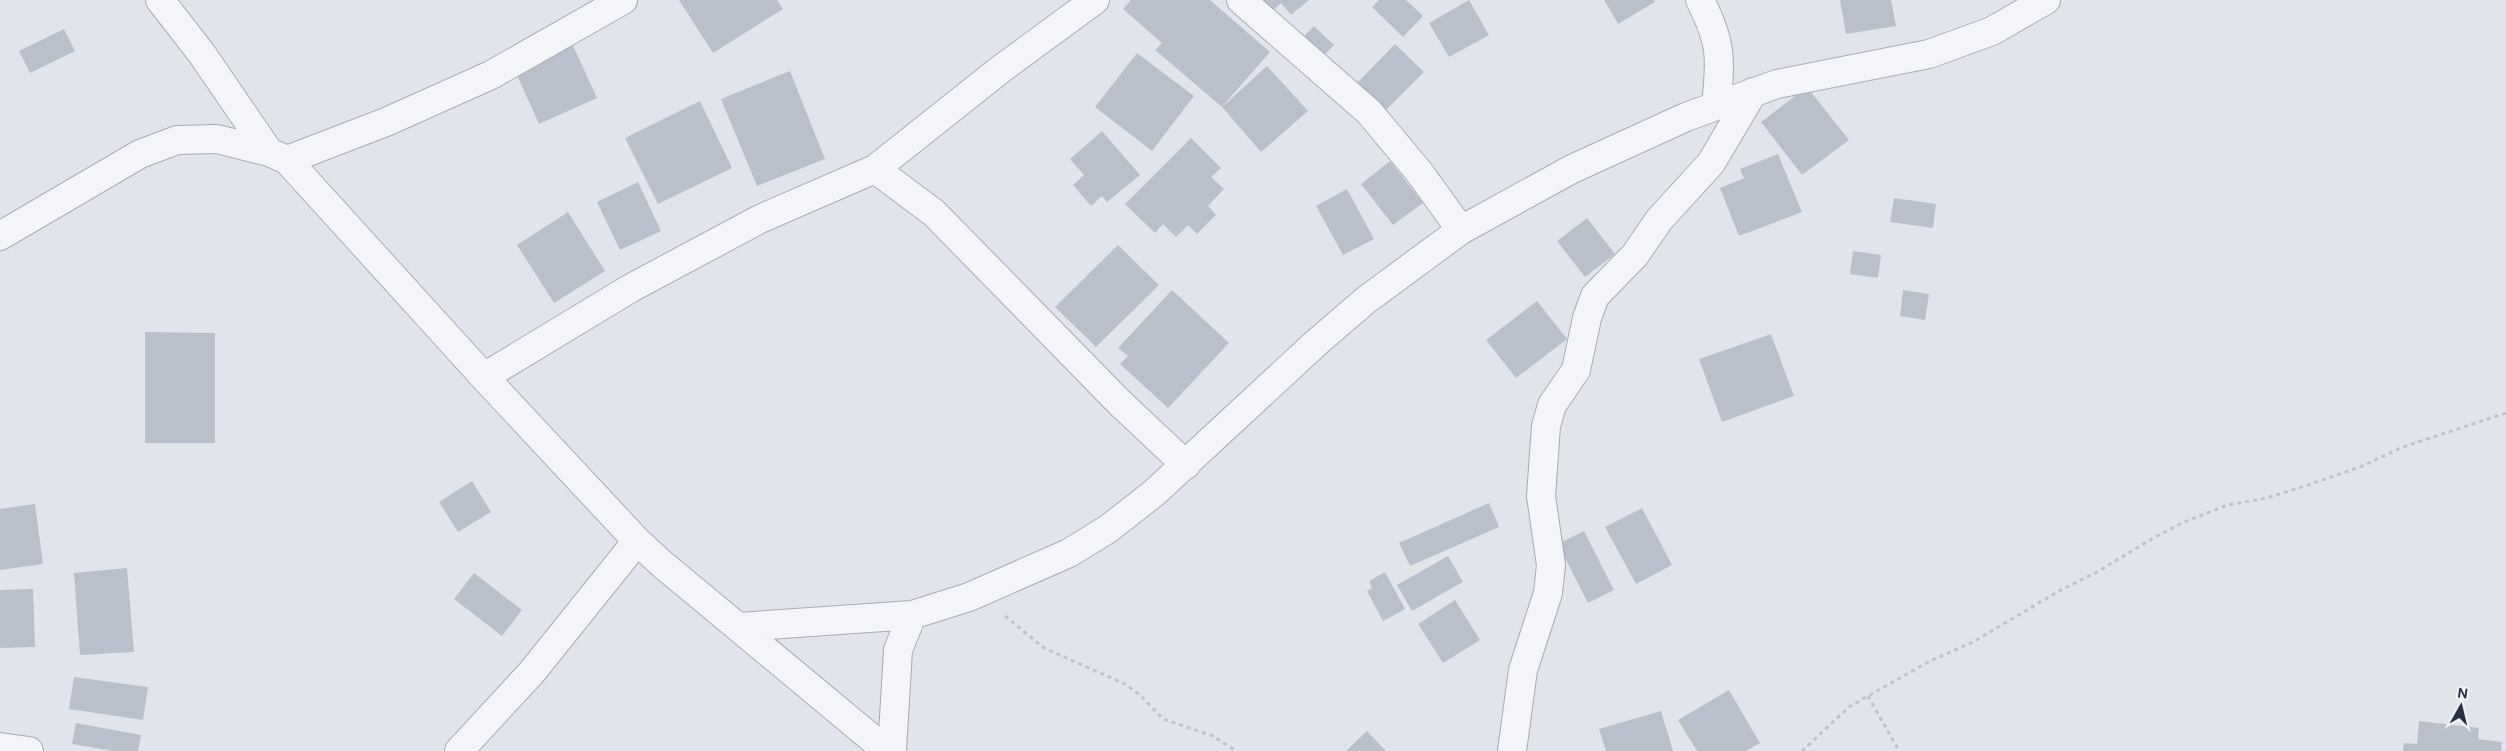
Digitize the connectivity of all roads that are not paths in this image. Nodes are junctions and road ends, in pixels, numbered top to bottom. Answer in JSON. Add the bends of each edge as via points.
{"nodes":[{"id":1,"x":160,"y":0,"type":"edge"},
{"id":2,"x":622,"y":0,"type":"edge"},
{"id":3,"x":1095,"y":0,"type":"edge"},
{"id":4,"x":1241,"y":0,"type":"edge"},
{"id":5,"x":1700,"y":0,"type":"edge"},
{"id":6,"x":2046,"y":0,"type":"edge"},
{"id":7,"x":1753,"y":92,"type":"junction"},
{"id":8,"x":1716,"y":106,"type":"junction"},
{"id":9,"x":278,"y":156,"type":"junction"},
{"id":10,"x":875,"y":169,"type":"junction"},
{"id":11,"x":1461,"y":230,"type":"junction"},
{"id":12,"x":0,"y":236,"type":"edge"},
{"id":13,"x":484,"y":377,"type":"junction"},
{"id":14,"x":1186,"y":465,"type":"junction"},
{"id":15,"x":637,"y":541,"type":"junction"},
{"id":16,"x":912,"y":616,"type":"junction"},
{"id":17,"x":738,"y":627,"type":"junction"},
{"id":18,"x":0,"y":747,"type":"edge"},
{"id":19,"x":29,"y":751,"type":"edge"},
{"id":20,"x":459,"y":751,"type":"edge"},
{"id":21,"x":887,"y":751,"type":"edge"},
{"id":22,"x":892,"y":751,"type":"edge"},
{"id":23,"x":1512,"y":751,"type":"edge"}],
"edges":[{"from":1,"to":9,"type":"street"},
{"from":2,"to":9,"type":"street","via":[[491,74],[386,122]]},
{"from":3,"to":10,"type":"street","via":[[1001,69]]},
{"from":4,"to":11,"type":"street","via":[[1370,112]]},
{"from":5,"to":8,"type":"street","via":[[1717,38],[1720,54]]},
{"from":6,"to":7,"type":"street","via":[[1992,32],[1929,54],[1777,84]]},
{"from":7,"to":8,"type":"street"},
{"from":7,"to":23,"type":"street","via":[[1711,163],[1659,220],[1635,255],[1595,296],[1576,370],[1552,405],[1546,426],[1541,496],[1551,565],[1548,593],[1522,679]]},
{"from":8,"to":11,"type":"street","via":[[1572,169]]},
{"from":9,"to":12,"type":"street","via":[[217,139],[177,140],[140,154]]},
{"from":9,"to":13,"type":"street"},
{"from":10,"to":13,"type":"street","via":[[760,219],[631,288]]},
{"from":10,"to":14,"type":"street","via":[[934,213],[1120,403]]},
{"from":11,"to":14,"type":"street","via":[[1366,300],[1316,342]]},
{"from":13,"to":15,"type":"street"},
{"from":14,"to":16,"type":"street","via":[[1100,534],[1069,553],[969,597]]},
{"from":15,"to":17,"type":"street"},
{"from":15,"to":20,"type":"street","via":[[532,672]]},
{"from":16,"to":17,"type":"street"},
{"from":16,"to":22,"type":"street","via":[[898,650]]},
{"from":17,"to":21,"type":"street"},
{"from":18,"to":19,"type":"street"}]}
